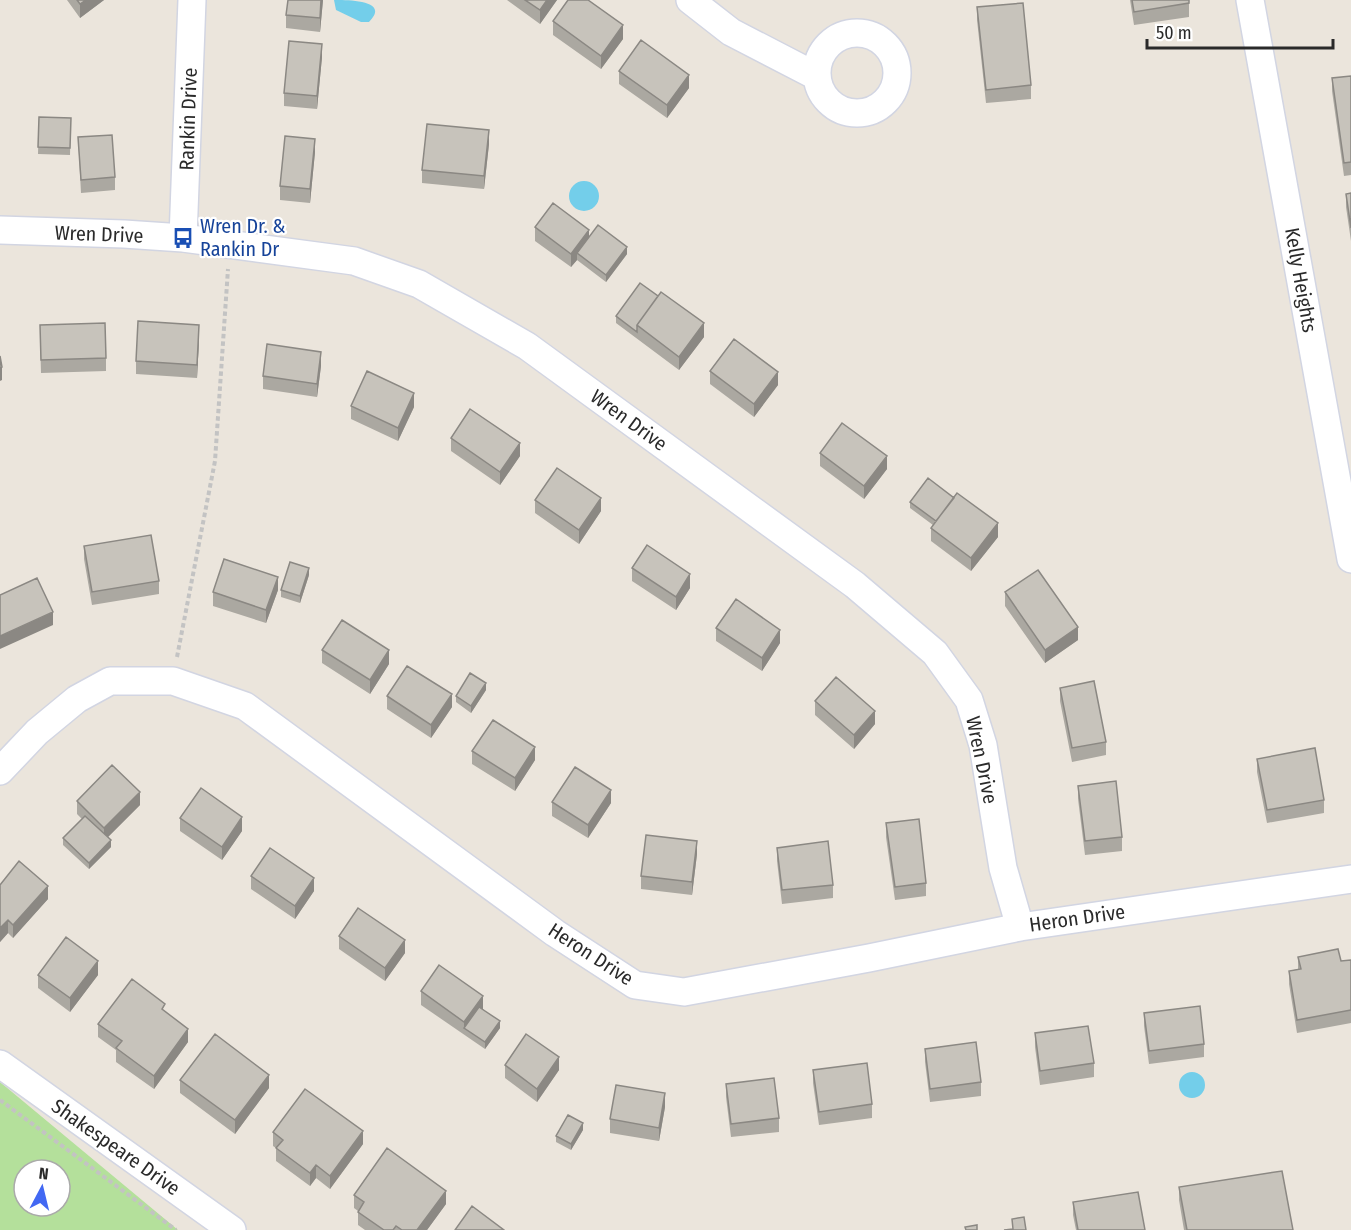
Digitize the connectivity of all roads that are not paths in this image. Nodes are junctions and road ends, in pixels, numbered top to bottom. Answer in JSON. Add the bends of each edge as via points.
{"nodes":[{"id":1,"x":192,"y":0,"type":"edge"},
{"id":2,"x":690,"y":0,"type":"edge"},
{"id":3,"x":1250,"y":0,"type":"edge"},
{"id":4,"x":816,"y":76,"type":"dead end"},
{"id":5,"x":0,"y":231,"type":"edge"},
{"id":6,"x":183,"y":238,"type":"junction"},
{"id":7,"x":1351,"y":559,"type":"edge"},
{"id":8,"x":0,"y":771,"type":"edge"},
{"id":9,"x":1351,"y":879,"type":"edge"},
{"id":10,"x":1020,"y":927,"type":"junction"},
{"id":11,"x":0,"y":1064,"type":"edge"},
{"id":12,"x":232,"y":1230,"type":"edge"}],
"edges":[{"from":1,"to":6,"type":"street","name":"Rankin Drive"},
{"from":2,"to":4,"type":"street","via":[[732,32]]},
{"from":3,"to":7,"type":"street","name":"Kelly Heights"},
{"from":5,"to":6,"type":"street","name":"Wren Drive"},
{"from":6,"to":10,"type":"street","name":"Wren Drive","via":[[354,261],[419,284],[527,346],[855,585],[935,653],[969,700],[983,745],[1003,868]]},
{"from":8,"to":10,"type":"street","name":"Heron Drive","via":[[37,732],[77,699],[110,681],[173,681],[245,706],[555,933],[635,984],[684,992]]},
{"from":9,"to":10,"type":"street","name":"Heron Drive"},
{"from":11,"to":12,"type":"street","name":"Shakespeare Drive"}]}
